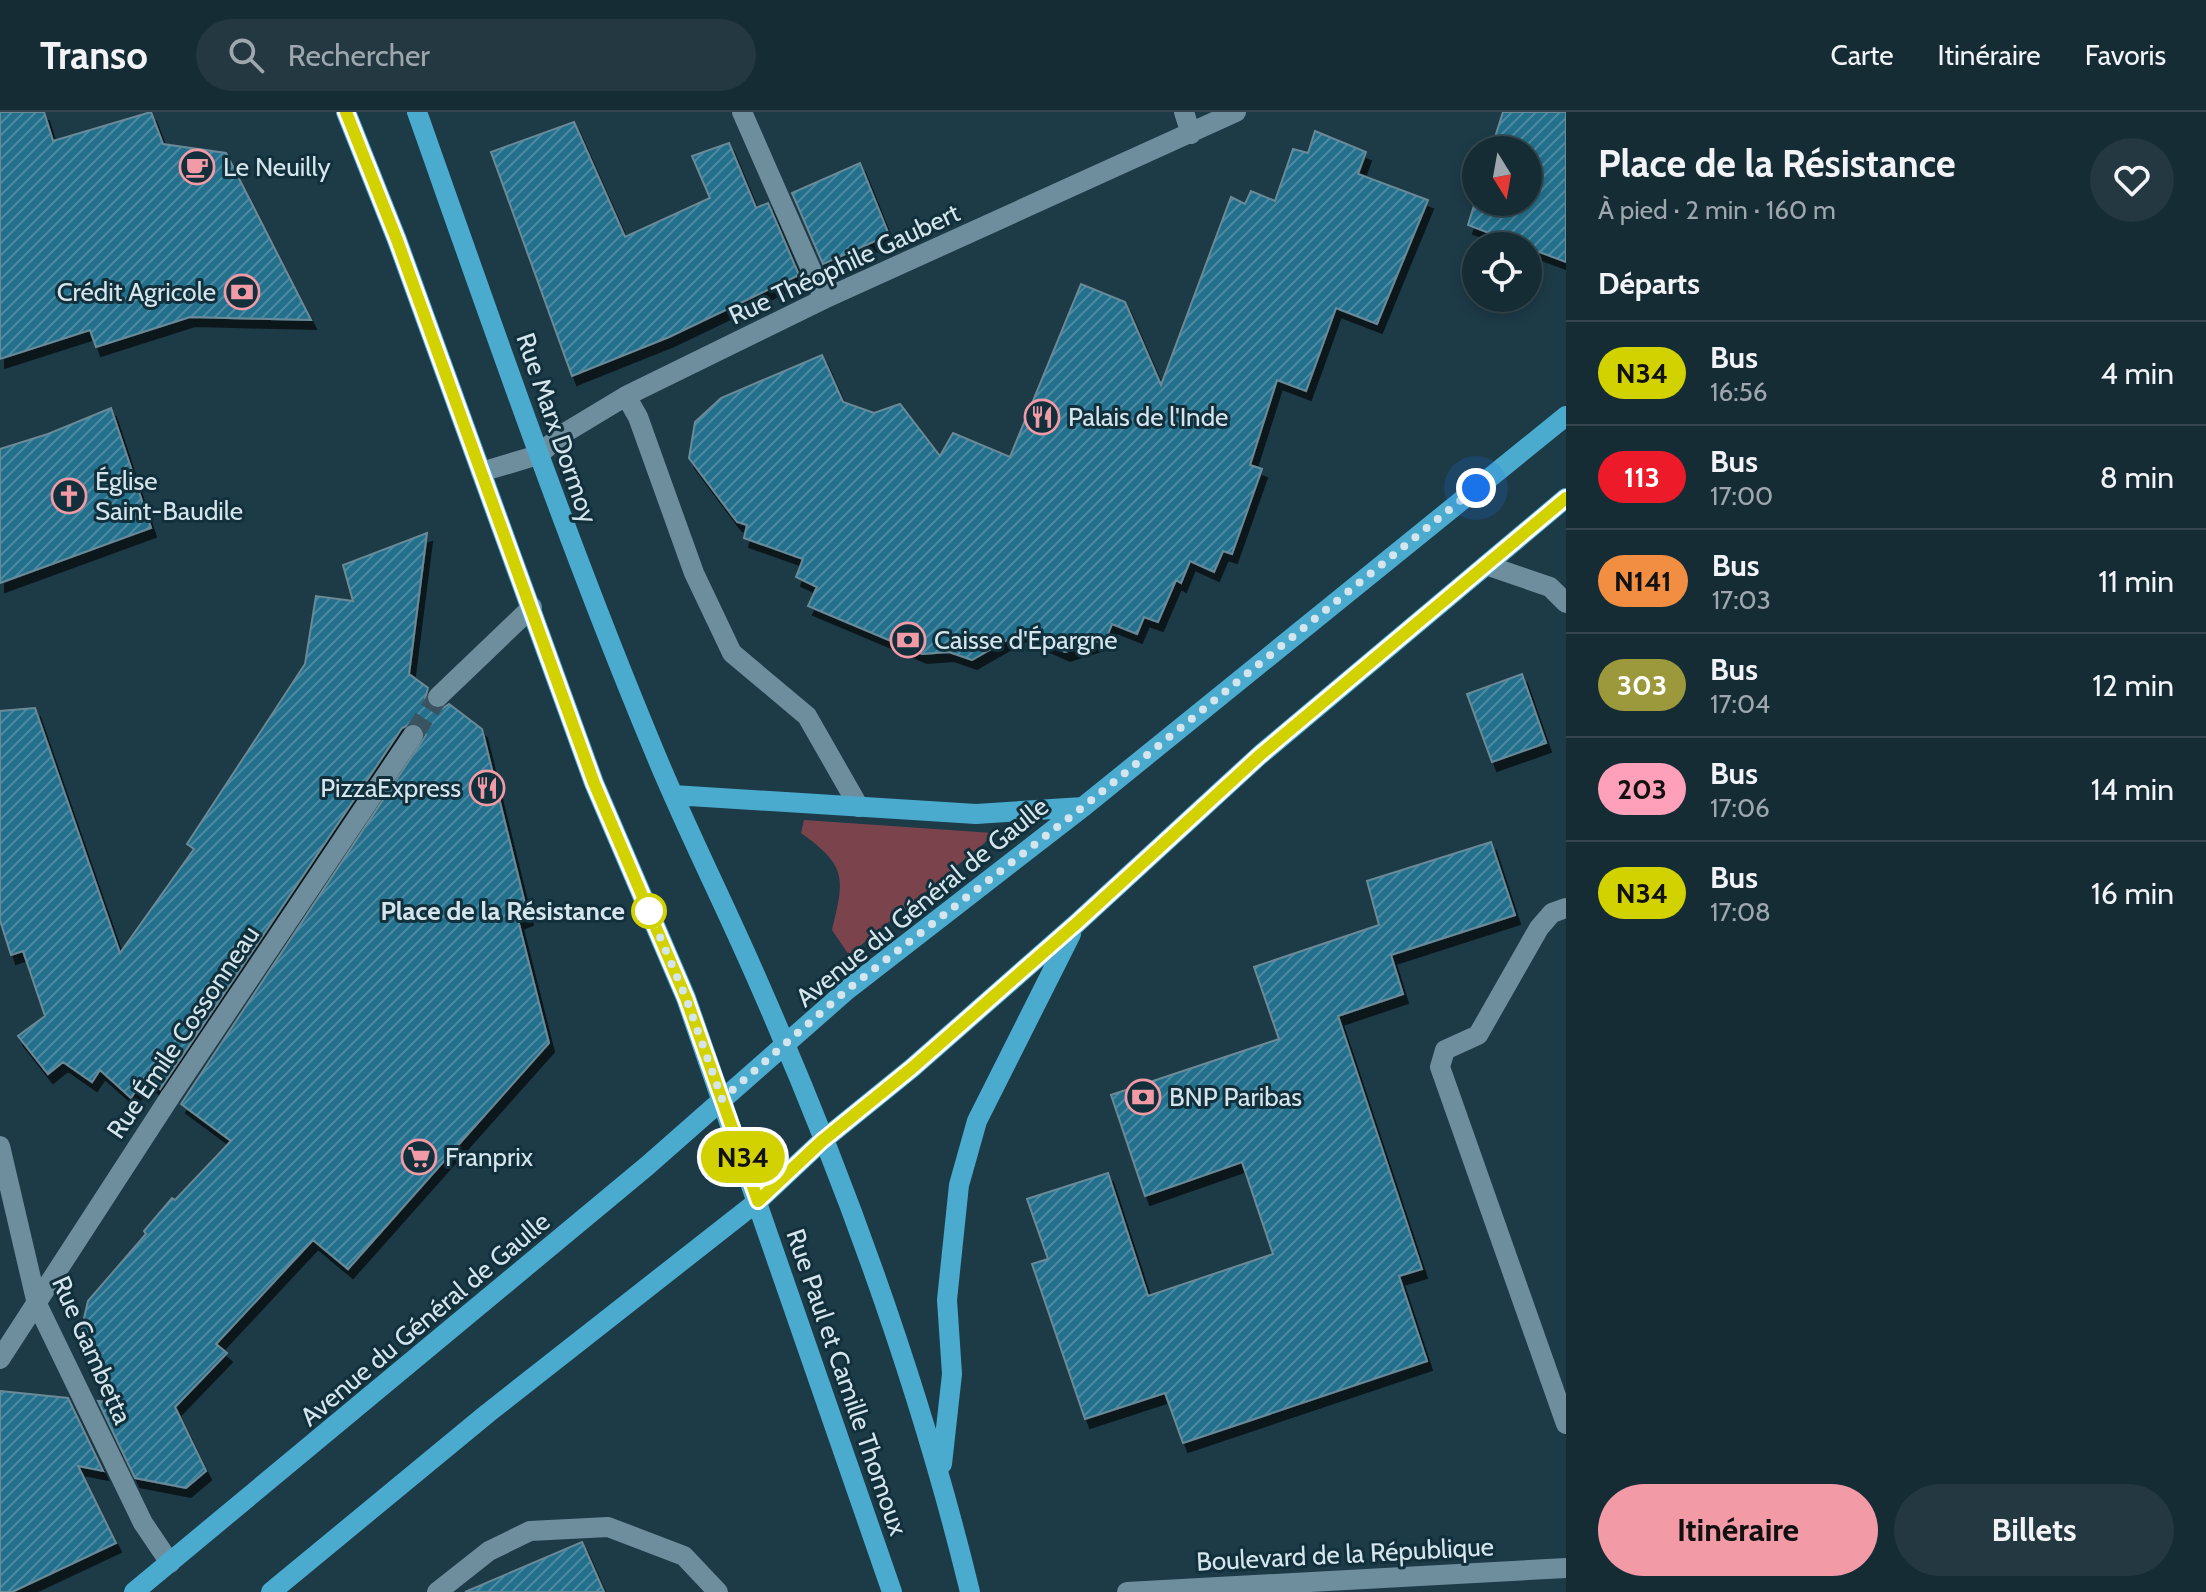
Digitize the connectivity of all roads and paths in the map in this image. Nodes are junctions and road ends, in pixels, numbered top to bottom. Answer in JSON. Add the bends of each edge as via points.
{"nodes":[{"id":1,"x":346,"y":112,"type":"edge"},
{"id":2,"x":417,"y":112,"type":"edge"},
{"id":3,"x":742,"y":112,"type":"edge"},
{"id":4,"x":1184,"y":112,"type":"edge"},
{"id":5,"x":1236,"y":112,"type":"edge"},
{"id":6,"x":1191,"y":134,"type":"junction"},
{"id":7,"x":824,"y":299,"type":"junction"},
{"id":8,"x":626,"y":396,"type":"junction"},
{"id":9,"x":1566,"y":416,"type":"edge"},
{"id":10,"x":538,"y":455,"type":"junction"},
{"id":11,"x":481,"y":472,"type":"junction"},
{"id":12,"x":1566,"y":498,"type":"edge"},
{"id":13,"x":1486,"y":565,"type":"junction"},
{"id":14,"x":1566,"y":603,"type":"edge"},
{"id":15,"x":532,"y":607,"type":"junction"},
{"id":16,"x":438,"y":697,"type":"tunnel mouth"},
{"id":17,"x":413,"y":735,"type":"tunnel mouth"},
{"id":18,"x":673,"y":795,"type":"junction"},
{"id":19,"x":859,"y":807,"type":"junction"},
{"id":20,"x":1083,"y":807,"type":"junction"},
{"id":21,"x":1566,"y":908,"type":"edge"},
{"id":22,"x":1077,"y":923,"type":"junction"},
{"id":23,"x":785,"y":1046,"type":"junction"},
{"id":24,"x":722,"y":1099,"type":"junction"},
{"id":25,"x":822,"y":1141,"type":"junction"},
{"id":26,"x":0,"y":1146,"type":"edge"},
{"id":27,"x":758,"y":1201,"type":"junction"},
{"id":28,"x":37,"y":1304,"type":"junction"},
{"id":29,"x":0,"y":1359,"type":"edge"},
{"id":30,"x":1566,"y":1424,"type":"edge"},
{"id":31,"x":941,"y":1472,"type":"junction"},
{"id":32,"x":170,"y":1563,"type":"junction"},
{"id":33,"x":1566,"y":1568,"type":"edge"},
{"id":34,"x":134,"y":1592,"type":"edge"},
{"id":35,"x":271,"y":1592,"type":"edge"},
{"id":36,"x":437,"y":1592,"type":"edge"},
{"id":37,"x":718,"y":1592,"type":"edge"},
{"id":38,"x":892,"y":1592,"type":"edge"},
{"id":39,"x":970,"y":1592,"type":"edge"},
{"id":40,"x":1127,"y":1592,"type":"edge"}],
"edges":[{"from":1,"to":11,"type":"main road"},
{"from":2,"to":10,"type":"main road","name":"Rue Marx Dormoy"},
{"from":3,"to":7,"type":"street"},
{"from":4,"to":6,"type":"street"},
{"from":5,"to":6,"type":"street","name":"Rue Théophile Gaubert"},
{"from":6,"to":7,"type":"street","name":"Rue Théophile Gaubert"},
{"from":7,"to":8,"type":"street","name":"Rue Théophile Gaubert"},
{"from":8,"to":10,"type":"street","name":"Rue Théophile Gaubert"},
{"from":8,"to":19,"type":"street","via":[[694,573],[732,653],[807,716]]},
{"from":9,"to":20,"type":"main road","name":"Avenue du Général de Gaulle"},
{"from":10,"to":11,"type":"street","name":"Rue Théophile Gaubert"},
{"from":10,"to":18,"type":"main road","name":"Rue Marx Dormoy","via":[[579,570]]},
{"from":11,"to":15,"type":"main road"},
{"from":12,"to":13,"type":"main road"},
{"from":13,"to":14,"type":"street","via":[[1550,587]]},
{"from":13,"to":22,"type":"main road","via":[[1260,755]]},
{"from":15,"to":16,"type":"street"},
{"from":15,"to":24,"type":"main road","name":"Rue Paul et Camille Thomoux","via":[[594,783],[686,998]]},
{"from":17,"to":28,"type":"street","name":"Rue Émile Cossonneau"},
{"from":18,"to":19,"type":"main road"},
{"from":18,"to":23,"type":"main road"},
{"from":19,"to":20,"type":"main road","via":[[976,814]]},
{"from":20,"to":23,"type":"main road","name":"Avenue du Général de Gaulle","via":[[847,990]]},
{"from":21,"to":30,"type":"street","via":[[1552,913],[1539,928],[1478,1035],[1445,1050],[1440,1067]]},
{"from":22,"to":25,"type":"main road"},
{"from":22,"to":31,"type":"main road","via":[[977,1121],[959,1185],[947,1300],[952,1374]]},
{"from":23,"to":24,"type":"main road","name":"Avenue du Général de Gaulle"},
{"from":23,"to":25,"type":"main road"},
{"from":24,"to":27,"type":"main road","name":"Rue Paul et Camille Thomoux"},
{"from":24,"to":32,"type":"main road","name":"Avenue du Général de Gaulle"},
{"from":25,"to":27,"type":"main road"},
{"from":25,"to":31,"type":"main road","via":[[879,1285]]},
{"from":26,"to":28,"type":"street","name":"Rue Gambetta"},
{"from":27,"to":35,"type":"main road"},
{"from":27,"to":38,"type":"main road","name":"Rue Paul et Camille Thomoux"},
{"from":28,"to":29,"type":"street","name":"Rue Émile Cossonneau"},
{"from":28,"to":32,"type":"street","name":"Rue Gambetta","via":[[143,1523]]},
{"from":31,"to":39,"type":"main road"},
{"from":32,"to":34,"type":"main road","name":"Avenue du Général de Gaulle"},
{"from":33,"to":40,"type":"street","name":"Boulevard de la République"},
{"from":36,"to":37,"type":"street","via":[[489,1551],[530,1531],[608,1527],[684,1556]]}]}
